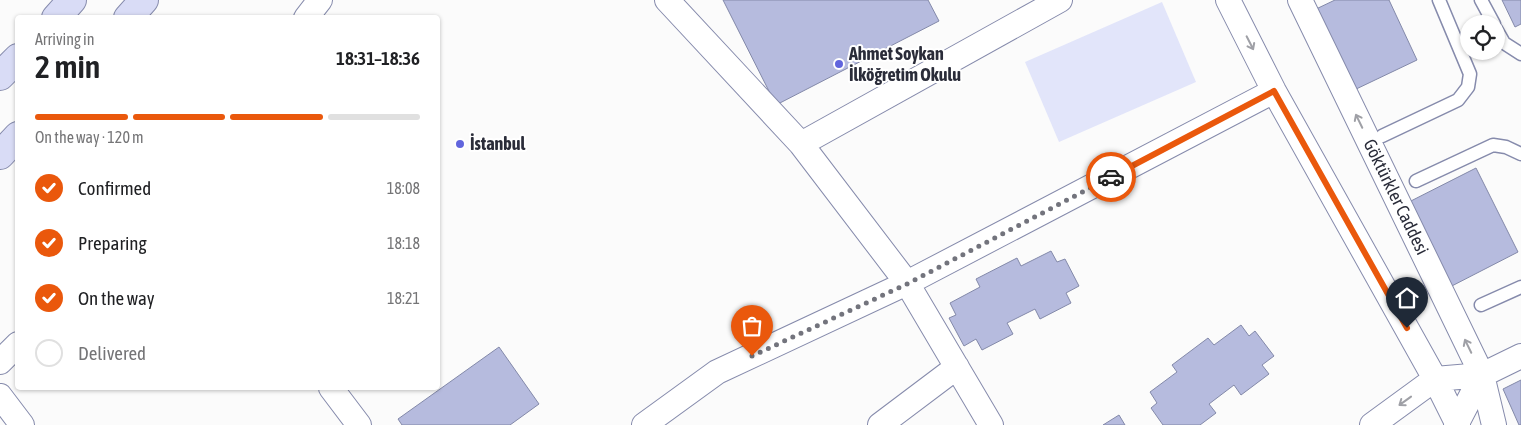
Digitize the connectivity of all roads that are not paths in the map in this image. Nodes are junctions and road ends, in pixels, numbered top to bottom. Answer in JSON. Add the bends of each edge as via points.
{"nodes":[{"id":1,"x":72,"y":0,"type":"edge"},
{"id":2,"x":144,"y":0,"type":"edge"},
{"id":3,"x":320,"y":0,"type":"edge"},
{"id":4,"x":667,"y":0,"type":"edge"},
{"id":5,"x":1060,"y":0,"type":"edge"},
{"id":6,"x":1228,"y":0,"type":"edge"},
{"id":7,"x":1300,"y":0,"type":"edge"},
{"id":8,"x":1439,"y":0,"type":"edge"},
{"id":9,"x":1481,"y":0,"type":"edge"},
{"id":10,"x":59,"y":15,"type":"edge"},
{"id":11,"x":131,"y":15,"type":"edge"},
{"id":12,"x":308,"y":15,"type":"edge"},
{"id":13,"x":1489,"y":15,"type":"edge"},
{"id":14,"x":1505,"y":44,"type":"edge"},
{"id":15,"x":1521,"y":54,"type":"edge"},
{"id":16,"x":15,"y":61,"type":"edge"},
{"id":17,"x":0,"y":76,"type":"edge"},
{"id":18,"x":1274,"y":91,"type":"junction"},
{"id":19,"x":1382,"y":136,"type":"dead end"},
{"id":20,"x":15,"y":139,"type":"edge"},
{"id":21,"x":801,"y":144,"type":"junction"},
{"id":22,"x":1521,"y":154,"type":"edge"},
{"id":23,"x":0,"y":155,"type":"edge"},
{"id":24,"x":1416,"y":181,"type":"dead end"},
{"id":25,"x":907,"y":284,"type":"junction"},
{"id":26,"x":1521,"y":288,"type":"edge"},
{"id":27,"x":1481,"y":305,"type":"dead end"},
{"id":28,"x":15,"y":347,"type":"edge"},
{"id":29,"x":1521,"y":356,"type":"edge"},
{"id":30,"x":0,"y":362,"type":"edge"},
{"id":31,"x":957,"y":367,"type":"junction"},
{"id":32,"x":1482,"y":375,"type":"junction"},
{"id":33,"x":1435,"y":379,"type":"junction"},
{"id":34,"x":333,"y":390,"type":"edge"},
{"id":35,"x":0,"y":396,"type":"edge"},
{"id":36,"x":22,"y":425,"type":"edge"},
{"id":37,"x":359,"y":425,"type":"edge"},
{"id":38,"x":644,"y":425,"type":"edge"},
{"id":39,"x":880,"y":425,"type":"edge"},
{"id":40,"x":991,"y":425,"type":"edge"},
{"id":41,"x":1372,"y":425,"type":"edge"},
{"id":42,"x":1457,"y":425,"type":"edge"},
{"id":43,"x":1494,"y":425,"type":"edge"}],
"edges":[{"from":1,"to":10,"type":"street"},
{"from":2,"to":11,"type":"street"},
{"from":3,"to":12,"type":"street"},
{"from":4,"to":21,"type":"street"},
{"from":5,"to":21,"type":"street"},
{"from":6,"to":18,"type":"street","one_way":true},
{"from":32,"to":7,"type":"street","name":"Göktürkler Caddesi","one_way":true},
{"from":8,"to":19,"type":"lane","via":[[1470,74],[1468,87],[1458,100]]},
{"from":9,"to":13,"type":"lane"},
{"from":14,"to":15,"type":"lane"},
{"from":16,"to":17,"type":"street"},
{"from":18,"to":25,"type":"street"},
{"from":18,"to":33,"type":"street"},
{"from":20,"to":23,"type":"street"},
{"from":21,"to":25,"type":"street"},
{"from":22,"to":24,"type":"lane","via":[[1493,145]]},
{"from":25,"to":31,"type":"street"},
{"from":25,"to":38,"type":"street","via":[[717,372]]},
{"from":26,"to":27,"type":"lane"},
{"from":28,"to":30,"type":"street"},
{"from":29,"to":32,"type":"street"},
{"from":31,"to":39,"type":"street"},
{"from":31,"to":40,"type":"street"},
{"from":32,"to":33,"type":"street"},
{"from":32,"to":42,"type":"street"},
{"from":32,"to":43,"type":"street","name":"Göktürkler Caddesi"},
{"from":33,"to":41,"type":"street","one_way":true},
{"from":33,"to":42,"type":"street"},
{"from":34,"to":37,"type":"street"},
{"from":35,"to":36,"type":"street"}]}
